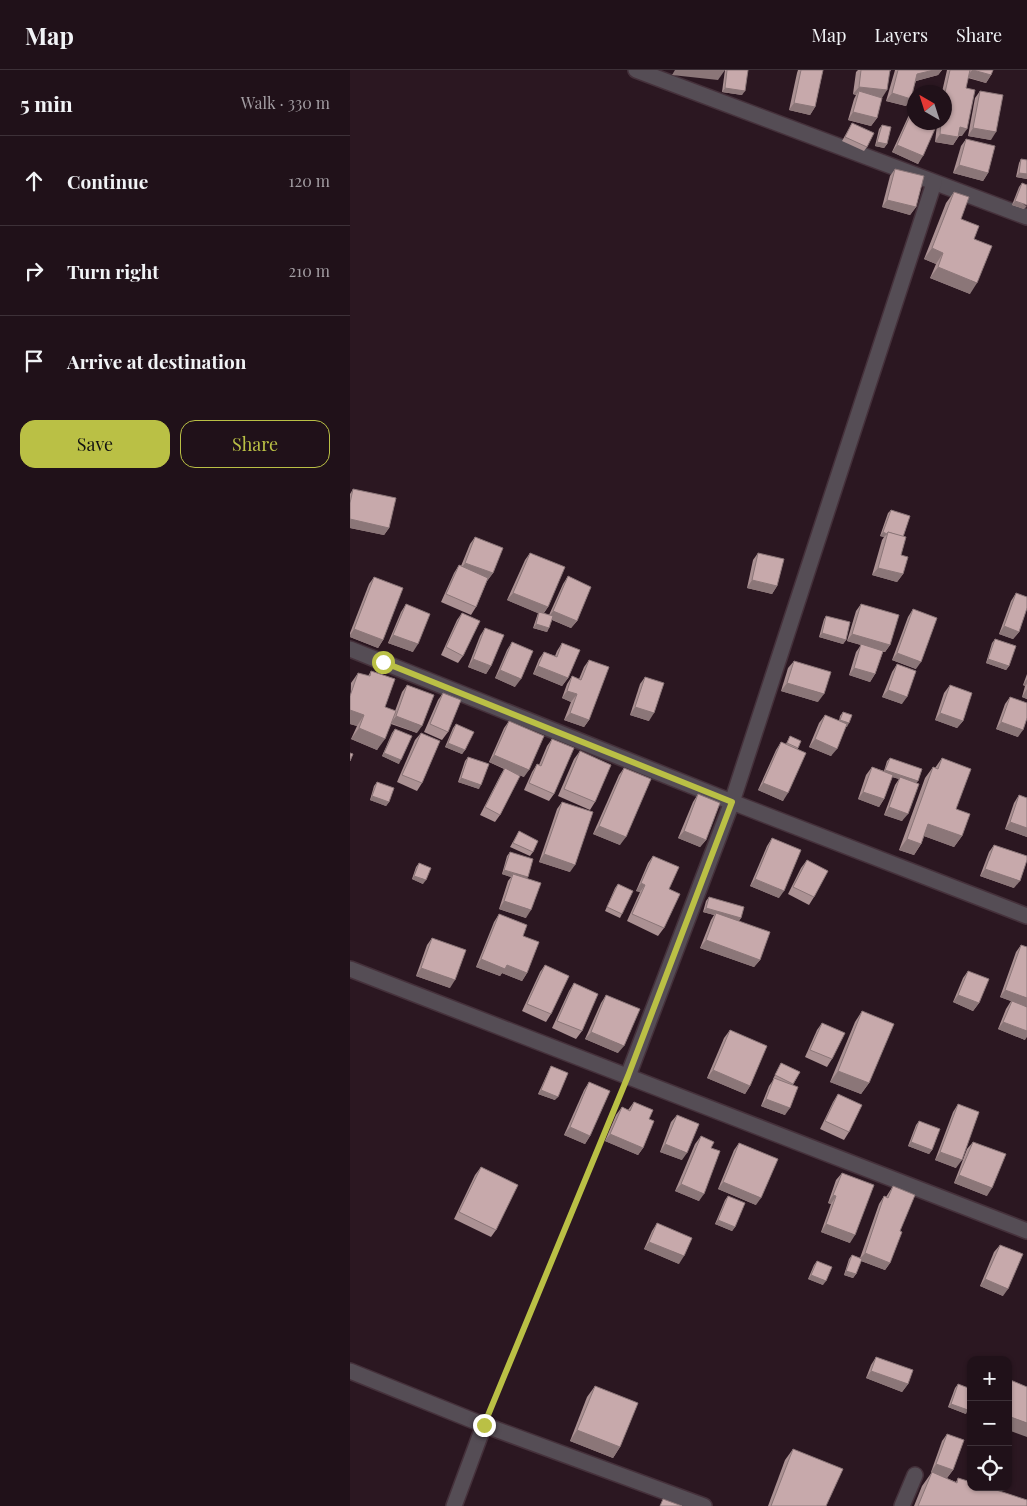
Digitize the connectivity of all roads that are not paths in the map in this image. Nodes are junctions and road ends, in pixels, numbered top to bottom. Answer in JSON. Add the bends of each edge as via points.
{"nodes":[{"id":1,"x":636,"y":70,"type":"edge"},
{"id":2,"x":934,"y":183,"type":"junction"},
{"id":3,"x":1027,"y":217,"type":"edge"},
{"id":4,"x":350,"y":650,"type":"edge"},
{"id":5,"x":732,"y":802,"type":"junction"},
{"id":6,"x":1027,"y":916,"type":"edge"},
{"id":7,"x":350,"y":969,"type":"edge"},
{"id":8,"x":628,"y":1076,"type":"junction"},
{"id":9,"x":1027,"y":1231,"type":"edge"},
{"id":10,"x":350,"y":1371,"type":"edge"},
{"id":11,"x":484,"y":1425,"type":"junction"},
{"id":12,"x":915,"y":1475,"type":"dead end"},
{"id":13,"x":454,"y":1506,"type":"edge"},
{"id":14,"x":704,"y":1506,"type":"edge"},
{"id":15,"x":902,"y":1506,"type":"edge"}],
"edges":[{"from":1,"to":2,"type":"street"},
{"from":2,"to":3,"type":"street"},
{"from":2,"to":5,"type":"street"},
{"from":4,"to":5,"type":"street"},
{"from":5,"to":6,"type":"street"},
{"from":5,"to":8,"type":"street"},
{"from":7,"to":8,"type":"street"},
{"from":8,"to":9,"type":"street"},
{"from":10,"to":11,"type":"street"},
{"from":11,"to":13,"type":"street"},
{"from":11,"to":14,"type":"street"},
{"from":12,"to":15,"type":"street"}]}
